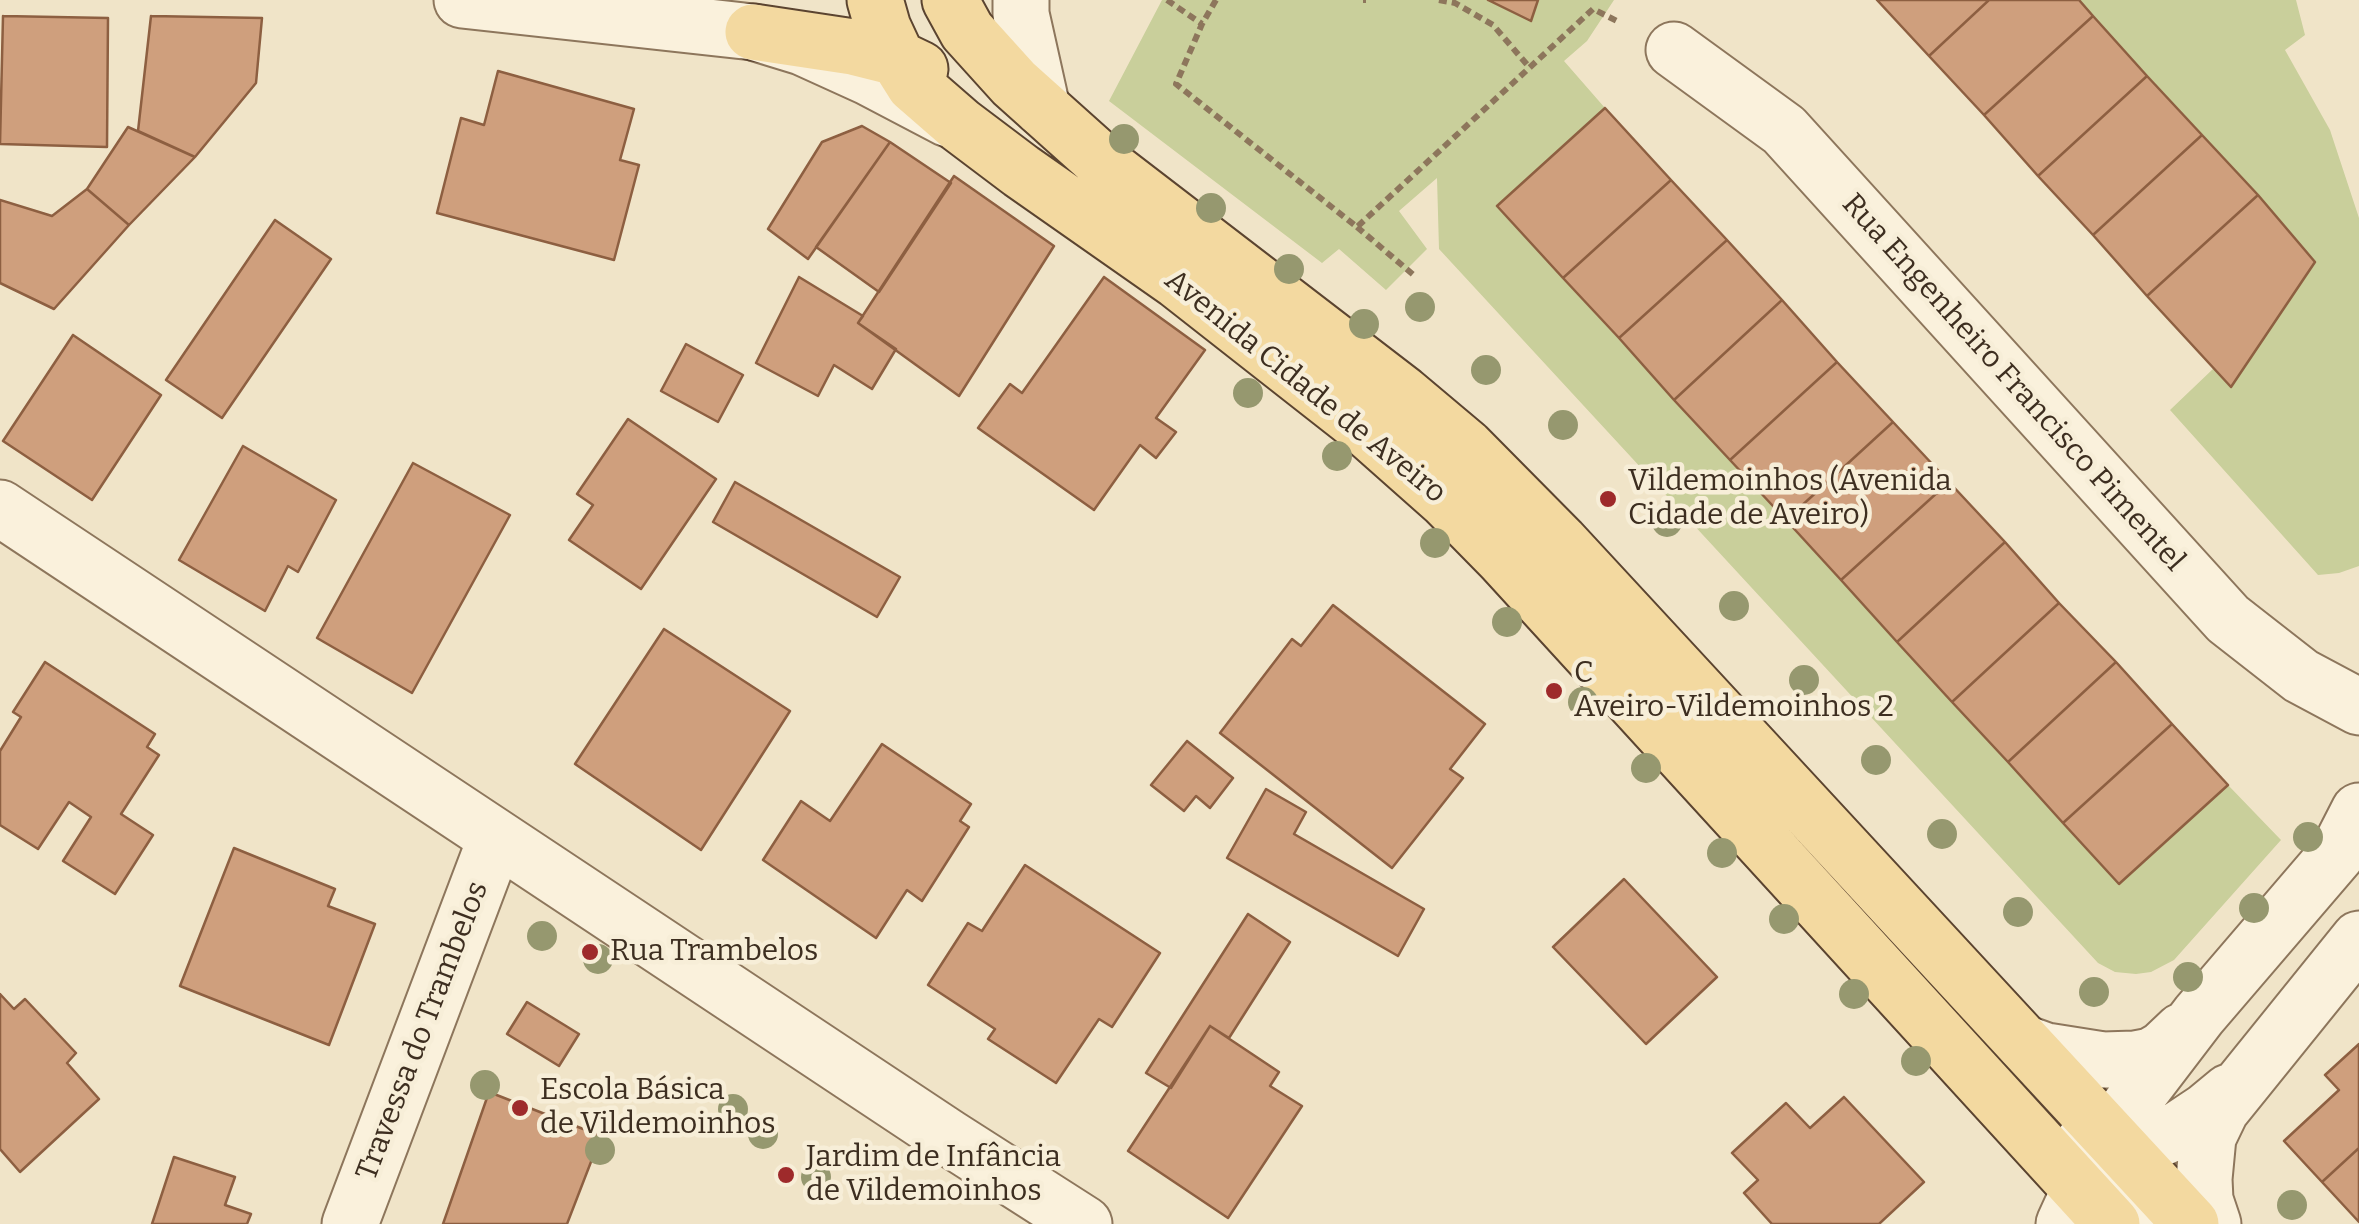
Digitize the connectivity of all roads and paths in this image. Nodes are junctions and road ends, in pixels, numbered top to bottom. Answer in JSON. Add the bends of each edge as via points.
{"nodes":[{"id":1,"x":462,"y":0,"type":"edge"},
{"id":2,"x":797,"y":0,"type":"edge"},
{"id":3,"x":875,"y":0,"type":"edge"},
{"id":4,"x":950,"y":0,"type":"edge"},
{"id":5,"x":1021,"y":0,"type":"edge"},
{"id":6,"x":1167,"y":0,"type":"edge"},
{"id":7,"x":1216,"y":0,"type":"edge"},
{"id":8,"x":1439,"y":0,"type":"edge"},
{"id":9,"x":1202,"y":24,"type":"junction"},
{"id":10,"x":753,"y":32,"type":"junction"},
{"id":11,"x":1674,"y":50,"type":"joint"},
{"id":12,"x":896,"y":58,"type":"junction"},
{"id":13,"x":1530,"y":68,"type":"junction"},
{"id":14,"x":1042,"y":108,"type":"junction"},
{"id":15,"x":960,"y":126,"type":"junction"},
{"id":16,"x":1110,"y":169,"type":"junction"},
{"id":17,"x":1357,"y":227,"type":"junction"},
{"id":18,"x":1416,"y":277,"type":"dead end"},
{"id":19,"x":0,"y":508,"type":"edge"},
{"id":20,"x":2359,"y":706,"type":"edge"},
{"id":21,"x":2359,"y":811,"type":"edge"},
{"id":22,"x":496,"y":838,"type":"junction"},
{"id":23,"x":2359,"y":939,"type":"edge"},
{"id":24,"x":2199,"y":1014,"type":"junction"},
{"id":25,"x":2024,"y":1044,"type":"junction"},
{"id":26,"x":2213,"y":1118,"type":"junction"},
{"id":27,"x":2106,"y":1184,"type":"edge"},
{"id":28,"x":350,"y":1224,"type":"edge"},
{"id":29,"x":1084,"y":1224,"type":"edge"},
{"id":30,"x":2191,"y":1224,"type":"edge"},
{"id":31,"x":2213,"y":1224,"type":"edge"}],
"edges":[{"from":1,"to":10,"type":"street"},
{"from":2,"to":10,"type":"main road"},
{"from":3,"to":12,"type":"main road","name":"Avenida Cidade de Aveiro"},
{"from":4,"to":14,"type":"main road","name":"Avenida Cidade de Aveiro","via":[[967,32]]},
{"from":5,"to":14,"type":"street"},
{"from":6,"to":9,"type":"path"},
{"from":7,"to":9,"type":"path"},
{"from":8,"to":13,"type":"path","via":[[1494,25]]},
{"from":9,"to":17,"type":"path","via":[[1176,84]]},
{"from":10,"to":12,"type":"main road","name":"Avenida Cidade de Aveiro"},
{"from":10,"to":15,"type":"street","name":"Avenida Cidade de Aveiro","via":[[851,69]]},
{"from":11,"to":13,"type":"path","via":[[1593,10]]},
{"from":11,"to":20,"type":"street","name":"Rua Engenheiro Francisco Pimentel","via":[[1784,130],[2228,619],[2301,676]]},
{"from":12,"to":15,"type":"main road","name":"Avenida Cidade de Aveiro"},
{"from":12,"to":16,"type":"main road","name":"Avenida Cidade de Aveiro"},
{"from":13,"to":17,"type":"path"},
{"from":14,"to":16,"type":"main road","name":"Avenida Cidade de Aveiro"},
{"from":15,"to":27,"type":"main road","name":"Avenida Cidade de Aveiro","via":[[1178,281],[1448,501],[1983,1082]]},
{"from":16,"to":25,"type":"main road","name":"Avenida Cidade de Aveiro","via":[[1466,447]]},
{"from":17,"to":18,"type":"path"},
{"from":19,"to":22,"type":"street"},
{"from":21,"to":24,"type":"street","via":[[2337,854]]},
{"from":22,"to":28,"type":"street","name":"Travessa do Trambelos"},
{"from":22,"to":29,"type":"street"},
{"from":23,"to":26,"type":"street"},
{"from":24,"to":25,"type":"street","via":[[2163,1049],[2136,1059],[2102,1060]]},
{"from":24,"to":27,"type":"street","via":[[2150,1085]]},
{"from":25,"to":27,"type":"main road","name":"Avenida Cidade de Aveiro"},
{"from":26,"to":27,"type":"street"},
{"from":26,"to":31,"type":"street","via":[[2205,1200]]},
{"from":27,"to":30,"type":"main road","name":"Avenida Cidade de Aveiro"}]}
